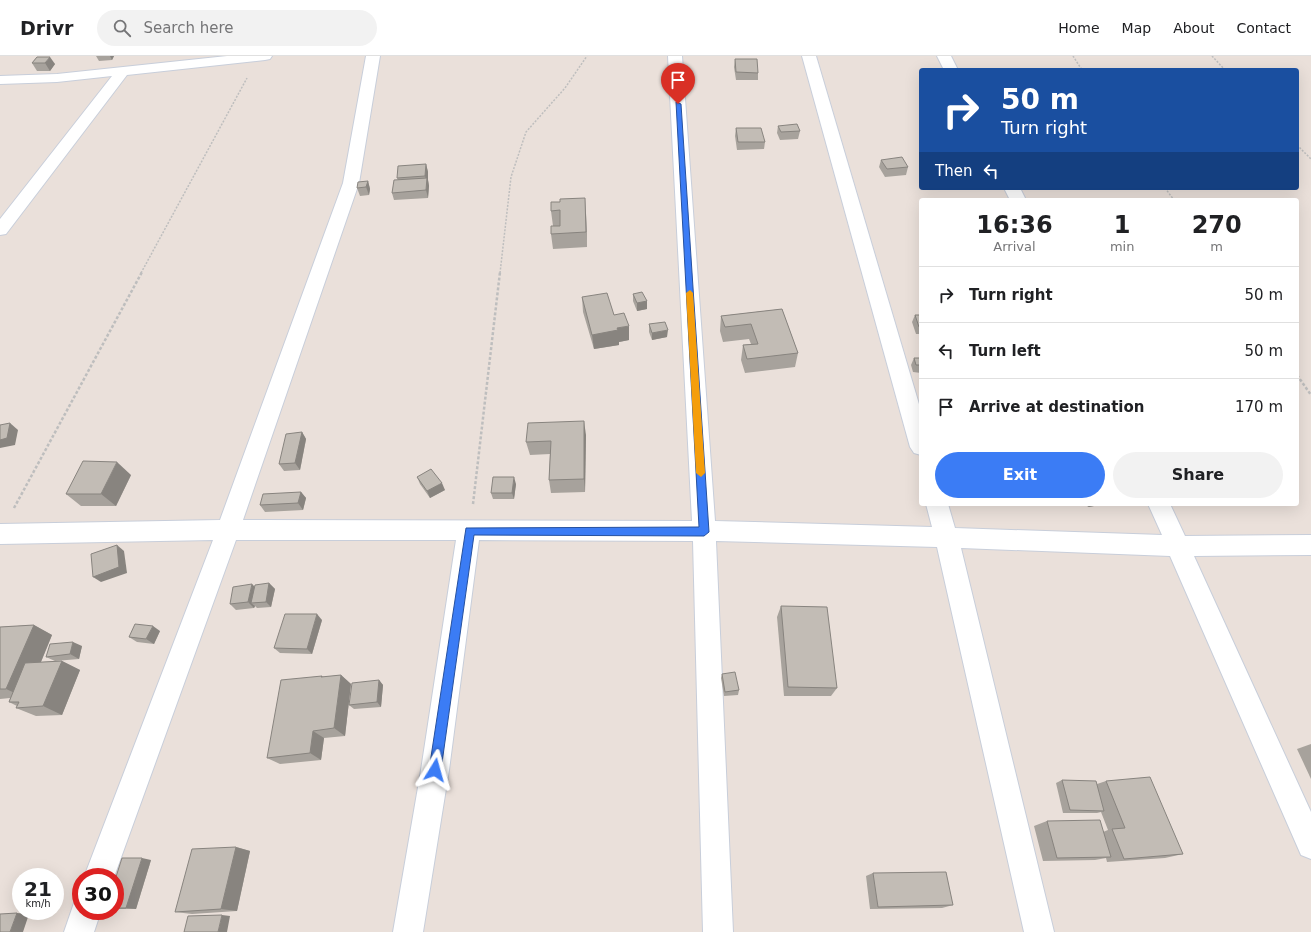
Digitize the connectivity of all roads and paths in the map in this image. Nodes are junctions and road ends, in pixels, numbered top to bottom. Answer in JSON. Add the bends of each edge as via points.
{"nodes":[{"id":1,"x":262,"y":56,"type":"edge"},
{"id":2,"x":373,"y":56,"type":"edge"},
{"id":3,"x":588,"y":56,"type":"edge"},
{"id":4,"x":675,"y":56,"type":"edge"},
{"id":5,"x":809,"y":56,"type":"edge"},
{"id":6,"x":944,"y":56,"type":"edge"},
{"id":7,"x":1072,"y":56,"type":"edge"},
{"id":8,"x":1212,"y":56,"type":"edge"},
{"id":9,"x":950,"y":68,"type":"edge"},
{"id":10,"x":1081,"y":68,"type":"edge"},
{"id":11,"x":1223,"y":68,"type":"edge"},
{"id":12,"x":123,"y":71,"type":"junction"},
{"id":13,"x":0,"y":80,"type":"edge"},
{"id":14,"x":1299,"y":147,"type":"edge"},
{"id":15,"x":1311,"y":159,"type":"edge"},
{"id":16,"x":0,"y":230,"type":"edge"},
{"id":17,"x":1299,"y":378,"type":"edge"},
{"id":18,"x":1311,"y":395,"type":"edge"},
{"id":19,"x":919,"y":440,"type":"edge"},
{"id":20,"x":938,"y":506,"type":"edge"},
{"id":21,"x":1160,"y":506,"type":"edge"},
{"id":22,"x":11,"y":512,"type":"dead end"},
{"id":23,"x":228,"y":530,"type":"junction"},
{"id":24,"x":470,"y":531,"type":"junction"},
{"id":25,"x":704,"y":532,"type":"junction"},
{"id":26,"x":0,"y":534,"type":"edge"},
{"id":27,"x":947,"y":539,"type":"junction"},
{"id":28,"x":1311,"y":545,"type":"edge"},
{"id":29,"x":1178,"y":546,"type":"junction"},
{"id":30,"x":1311,"y":845,"type":"edge"},
{"id":31,"x":102,"y":868,"type":"edge"},
{"id":32,"x":83,"y":920,"type":"edge"},
{"id":33,"x":78,"y":932,"type":"edge"},
{"id":34,"x":408,"y":932,"type":"edge"},
{"id":35,"x":718,"y":932,"type":"edge"},
{"id":36,"x":1039,"y":932,"type":"edge"}],
"edges":[{"from":1,"to":12,"type":"street"},
{"from":1,"to":22,"type":"path"},
{"from":2,"to":23,"type":"street","via":[[351,183]]},
{"from":3,"to":24,"type":"path","via":[[565,88],[526,132],[511,177]]},
{"from":4,"to":25,"type":"street"},
{"from":5,"to":19,"type":"street"},
{"from":6,"to":9,"type":"street"},
{"from":7,"to":10,"type":"path"},
{"from":8,"to":11,"type":"path"},
{"from":12,"to":13,"type":"street","via":[[57,78]]},
{"from":12,"to":16,"type":"street"},
{"from":14,"to":15,"type":"path"},
{"from":17,"to":18,"type":"path"},
{"from":20,"to":27,"type":"street"},
{"from":21,"to":29,"type":"street"},
{"from":23,"to":24,"type":"street"},
{"from":23,"to":26,"type":"street"},
{"from":23,"to":31,"type":"street"},
{"from":24,"to":25,"type":"street"},
{"from":24,"to":34,"type":"street"},
{"from":25,"to":27,"type":"street"},
{"from":25,"to":35,"type":"street"},
{"from":27,"to":29,"type":"street"},
{"from":27,"to":36,"type":"street"},
{"from":28,"to":29,"type":"street"},
{"from":29,"to":30,"type":"street"},
{"from":32,"to":33,"type":"street"}]}
